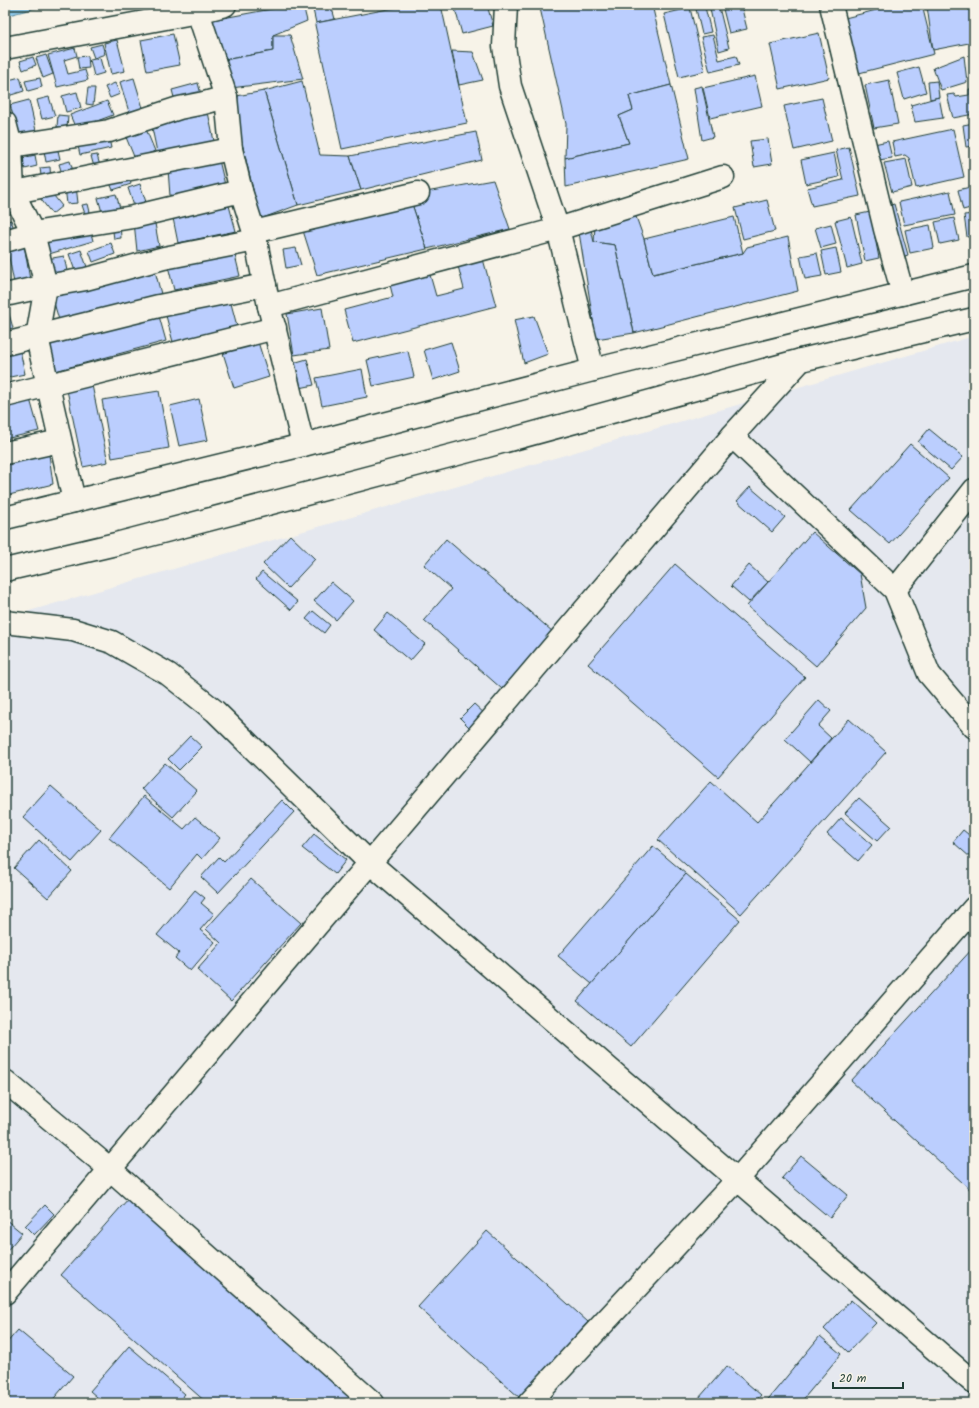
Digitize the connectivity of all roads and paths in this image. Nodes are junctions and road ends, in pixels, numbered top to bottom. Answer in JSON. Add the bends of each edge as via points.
{"nodes":[{"id":1,"x":225,"y":5,"type":"edge"},
{"id":2,"x":506,"y":5,"type":"edge"},
{"id":3,"x":830,"y":5,"type":"edge"},
{"id":4,"x":198,"y":12,"type":"junction"},
{"id":5,"x":5,"y":48,"type":"edge"},
{"id":6,"x":226,"y":97,"type":"junction"},
{"id":7,"x":5,"y":123,"type":"edge"},
{"id":8,"x":8,"y":147,"type":"edge"},
{"id":9,"x":231,"y":149,"type":"junction"},
{"id":10,"x":723,"y":177,"type":"dead end"},
{"id":11,"x":241,"y":191,"type":"junction"},
{"id":12,"x":9,"y":193,"type":"edge"},
{"id":13,"x":418,"y":193,"type":"dead end"},
{"id":14,"x":558,"y":229,"type":"junction"},
{"id":15,"x":33,"y":233,"type":"junction"},
{"id":16,"x":255,"y":236,"type":"junction"},
{"id":17,"x":5,"y":241,"type":"edge"},
{"id":18,"x":974,"y":276,"type":"edge"},
{"id":19,"x":46,"y":286,"type":"junction"},
{"id":20,"x":903,"y":294,"type":"junction"},
{"id":21,"x":5,"y":296,"type":"edge"},
{"id":22,"x":267,"y":296,"type":"junction"},
{"id":23,"x":974,"y":319,"type":"edge"},
{"id":24,"x":275,"y":328,"type":"junction"},
{"id":25,"x":37,"y":337,"type":"junction"},
{"id":26,"x":5,"y":344,"type":"edge"},
{"id":27,"x":801,"y":360,"type":"junction"},
{"id":28,"x":593,"y":370,"type":"junction"},
{"id":29,"x":48,"y":385,"type":"junction"},
{"id":30,"x":5,"y":396,"type":"edge"},
{"id":31,"x":732,"y":436,"type":"junction"},
{"id":32,"x":60,"y":441,"type":"junction"},
{"id":33,"x":304,"y":445,"type":"junction"},
{"id":34,"x":5,"y":453,"type":"edge"},
{"id":35,"x":974,"y":490,"type":"edge"},
{"id":36,"x":74,"y":501,"type":"junction"},
{"id":37,"x":5,"y":518,"type":"edge"},
{"id":38,"x":5,"y":570,"type":"edge"},
{"id":39,"x":895,"y":590,"type":"junction"},
{"id":40,"x":5,"y":622,"type":"edge"},
{"id":41,"x":974,"y":727,"type":"edge"},
{"id":42,"x":370,"y":863,"type":"junction"},
{"id":43,"x":974,"y":908,"type":"edge"},
{"id":44,"x":5,"y":1081,"type":"edge"},
{"id":45,"x":110,"y":1169,"type":"junction"},
{"id":46,"x":737,"y":1180,"type":"junction"},
{"id":47,"x":5,"y":1294,"type":"edge"},
{"id":48,"x":974,"y":1383,"type":"edge"},
{"id":49,"x":373,"y":1403,"type":"edge"},
{"id":50,"x":529,"y":1403,"type":"edge"}],
"edges":[{"from":1,"to":4,"type":"street"},
{"from":2,"to":14,"type":"street","via":[[504,46],[510,86]]},
{"from":3,"to":20,"type":"street"},
{"from":4,"to":5,"type":"street"},
{"from":4,"to":6,"type":"street"},
{"from":6,"to":8,"type":"street","via":[[179,108],[109,131]]},
{"from":6,"to":9,"type":"street"},
{"from":7,"to":8,"type":"street"},
{"from":8,"to":12,"type":"street"},
{"from":9,"to":11,"type":"street"},
{"from":9,"to":12,"type":"street"},
{"from":10,"to":14,"type":"street"},
{"from":11,"to":15,"type":"street","via":[[133,217]]},
{"from":11,"to":16,"type":"street"},
{"from":12,"to":15,"type":"street"},
{"from":13,"to":16,"type":"street"},
{"from":14,"to":22,"type":"street"},
{"from":14,"to":28,"type":"street"},
{"from":15,"to":17,"type":"street"},
{"from":15,"to":19,"type":"street"},
{"from":16,"to":19,"type":"street"},
{"from":16,"to":22,"type":"street"},
{"from":18,"to":20,"type":"street"},
{"from":19,"to":21,"type":"street"},
{"from":19,"to":25,"type":"street"},
{"from":20,"to":28,"type":"street"},
{"from":22,"to":24,"type":"street"},
{"from":22,"to":25,"type":"street","via":[[159,306]]},
{"from":23,"to":27,"type":"street"},
{"from":24,"to":29,"type":"street"},
{"from":24,"to":33,"type":"street"},
{"from":25,"to":26,"type":"street"},
{"from":25,"to":29,"type":"street"},
{"from":27,"to":31,"type":"street"},
{"from":27,"to":38,"type":"street","via":[[147,536]]},
{"from":28,"to":33,"type":"street"},
{"from":29,"to":30,"type":"street"},
{"from":29,"to":32,"type":"street"},
{"from":31,"to":39,"type":"street"},
{"from":31,"to":42,"type":"street"},
{"from":32,"to":34,"type":"street"},
{"from":32,"to":36,"type":"street"},
{"from":33,"to":36,"type":"street"},
{"from":35,"to":39,"type":"street"},
{"from":36,"to":37,"type":"street"},
{"from":39,"to":41,"type":"street","via":[[929,674]]},
{"from":40,"to":42,"type":"street","via":[[73,630],[112,642],[168,674],[216,711]]},
{"from":42,"to":45,"type":"street"},
{"from":42,"to":46,"type":"street"},
{"from":43,"to":46,"type":"street"},
{"from":44,"to":45,"type":"street"},
{"from":45,"to":47,"type":"street"},
{"from":45,"to":49,"type":"street"},
{"from":46,"to":48,"type":"street"},
{"from":46,"to":50,"type":"street"}]}
